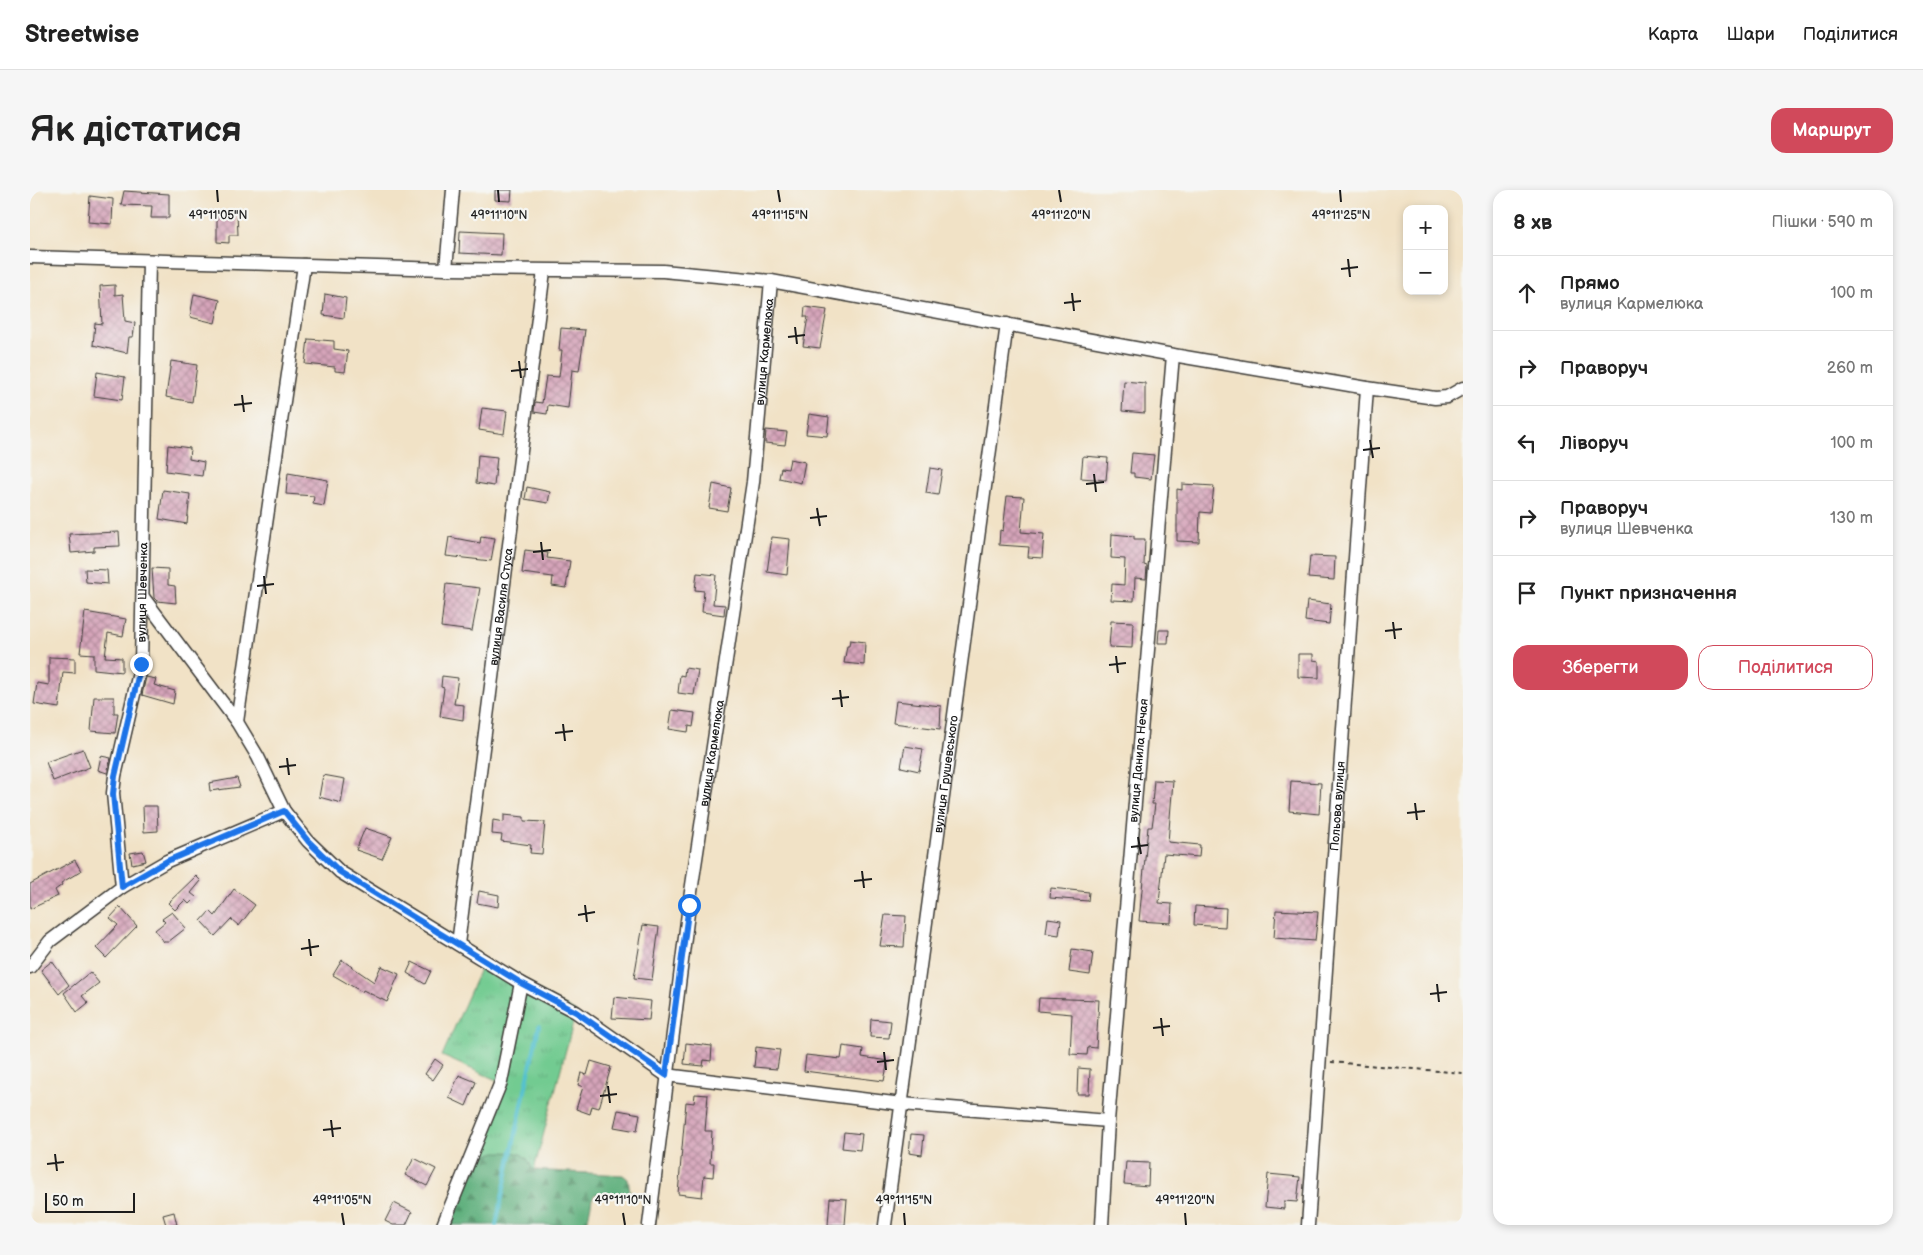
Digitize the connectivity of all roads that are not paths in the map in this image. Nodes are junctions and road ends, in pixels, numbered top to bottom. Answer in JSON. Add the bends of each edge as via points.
{"nodes":[{"id":1,"x":453,"y":190,"type":"edge"},
{"id":2,"x":30,"y":257,"type":"edge"},
{"id":3,"x":149,"y":262,"type":"junction"},
{"id":4,"x":304,"y":265,"type":"junction"},
{"id":5,"x":446,"y":269,"type":"junction"},
{"id":6,"x":544,"y":270,"type":"junction"},
{"id":7,"x":771,"y":281,"type":"junction"},
{"id":8,"x":1007,"y":324,"type":"junction"},
{"id":9,"x":1173,"y":355,"type":"junction"},
{"id":10,"x":1367,"y":388,"type":"junction"},
{"id":11,"x":1463,"y":388,"type":"edge"},
{"id":12,"x":143,"y":596,"type":"junction"},
{"id":13,"x":237,"y":722,"type":"junction"},
{"id":14,"x":284,"y":811,"type":"junction"},
{"id":15,"x":122,"y":887,"type":"junction"},
{"id":16,"x":458,"y":944,"type":"junction"},
{"id":17,"x":30,"y":967,"type":"edge"},
{"id":18,"x":521,"y":983,"type":"junction"},
{"id":19,"x":666,"y":1075,"type":"junction"},
{"id":20,"x":902,"y":1104,"type":"junction"},
{"id":21,"x":1108,"y":1121,"type":"junction"},
{"id":22,"x":443,"y":1225,"type":"edge"},
{"id":23,"x":649,"y":1225,"type":"edge"},
{"id":24,"x":885,"y":1225,"type":"edge"},
{"id":25,"x":1102,"y":1225,"type":"edge"},
{"id":26,"x":1308,"y":1225,"type":"edge"}],
"edges":[{"from":1,"to":5,"type":"street"},
{"from":2,"to":3,"type":"street"},
{"from":3,"to":4,"type":"street"},
{"from":3,"to":12,"type":"street","name":"вулиця Шевченка"},
{"from":4,"to":5,"type":"street"},
{"from":4,"to":13,"type":"street"},
{"from":5,"to":6,"type":"street"},
{"from":6,"to":7,"type":"street","via":[[663,271]]},
{"from":6,"to":16,"type":"street","name":"вулиця Василя Стуса"},
{"from":7,"to":8,"type":"street"},
{"from":7,"to":19,"type":"street","name":"вулиця Кармелюка","via":[[753,482]]},
{"from":8,"to":9,"type":"street"},
{"from":8,"to":20,"type":"street","name":"вулиця Грушевського"},
{"from":9,"to":10,"type":"street"},
{"from":9,"to":21,"type":"street","name":"вулиця Данила Нечая"},
{"from":10,"to":11,"type":"street","via":[[1435,398],[1447,397]]},
{"from":10,"to":26,"type":"street","name":"Польова вулиця"},
{"from":12,"to":13,"type":"street"},
{"from":12,"to":15,"type":"street","name":"вулиця Шевченка","via":[[141,664],[113,794]]},
{"from":13,"to":14,"type":"street"},
{"from":14,"to":15,"type":"street","via":[[167,861]]},
{"from":14,"to":16,"type":"street","via":[[308,841],[340,872]]},
{"from":15,"to":17,"type":"street","via":[[50,941]]},
{"from":16,"to":18,"type":"street"},
{"from":18,"to":19,"type":"street","via":[[576,1012]]},
{"from":18,"to":22,"type":"street","via":[[501,1082]]},
{"from":19,"to":20,"type":"street"},
{"from":19,"to":23,"type":"street","name":"вулиця Кармелюка"},
{"from":20,"to":21,"type":"street"},
{"from":20,"to":24,"type":"street","name":"вулиця Грушевського"},
{"from":21,"to":25,"type":"street","name":"вулиця Данила Нечая"}]}
